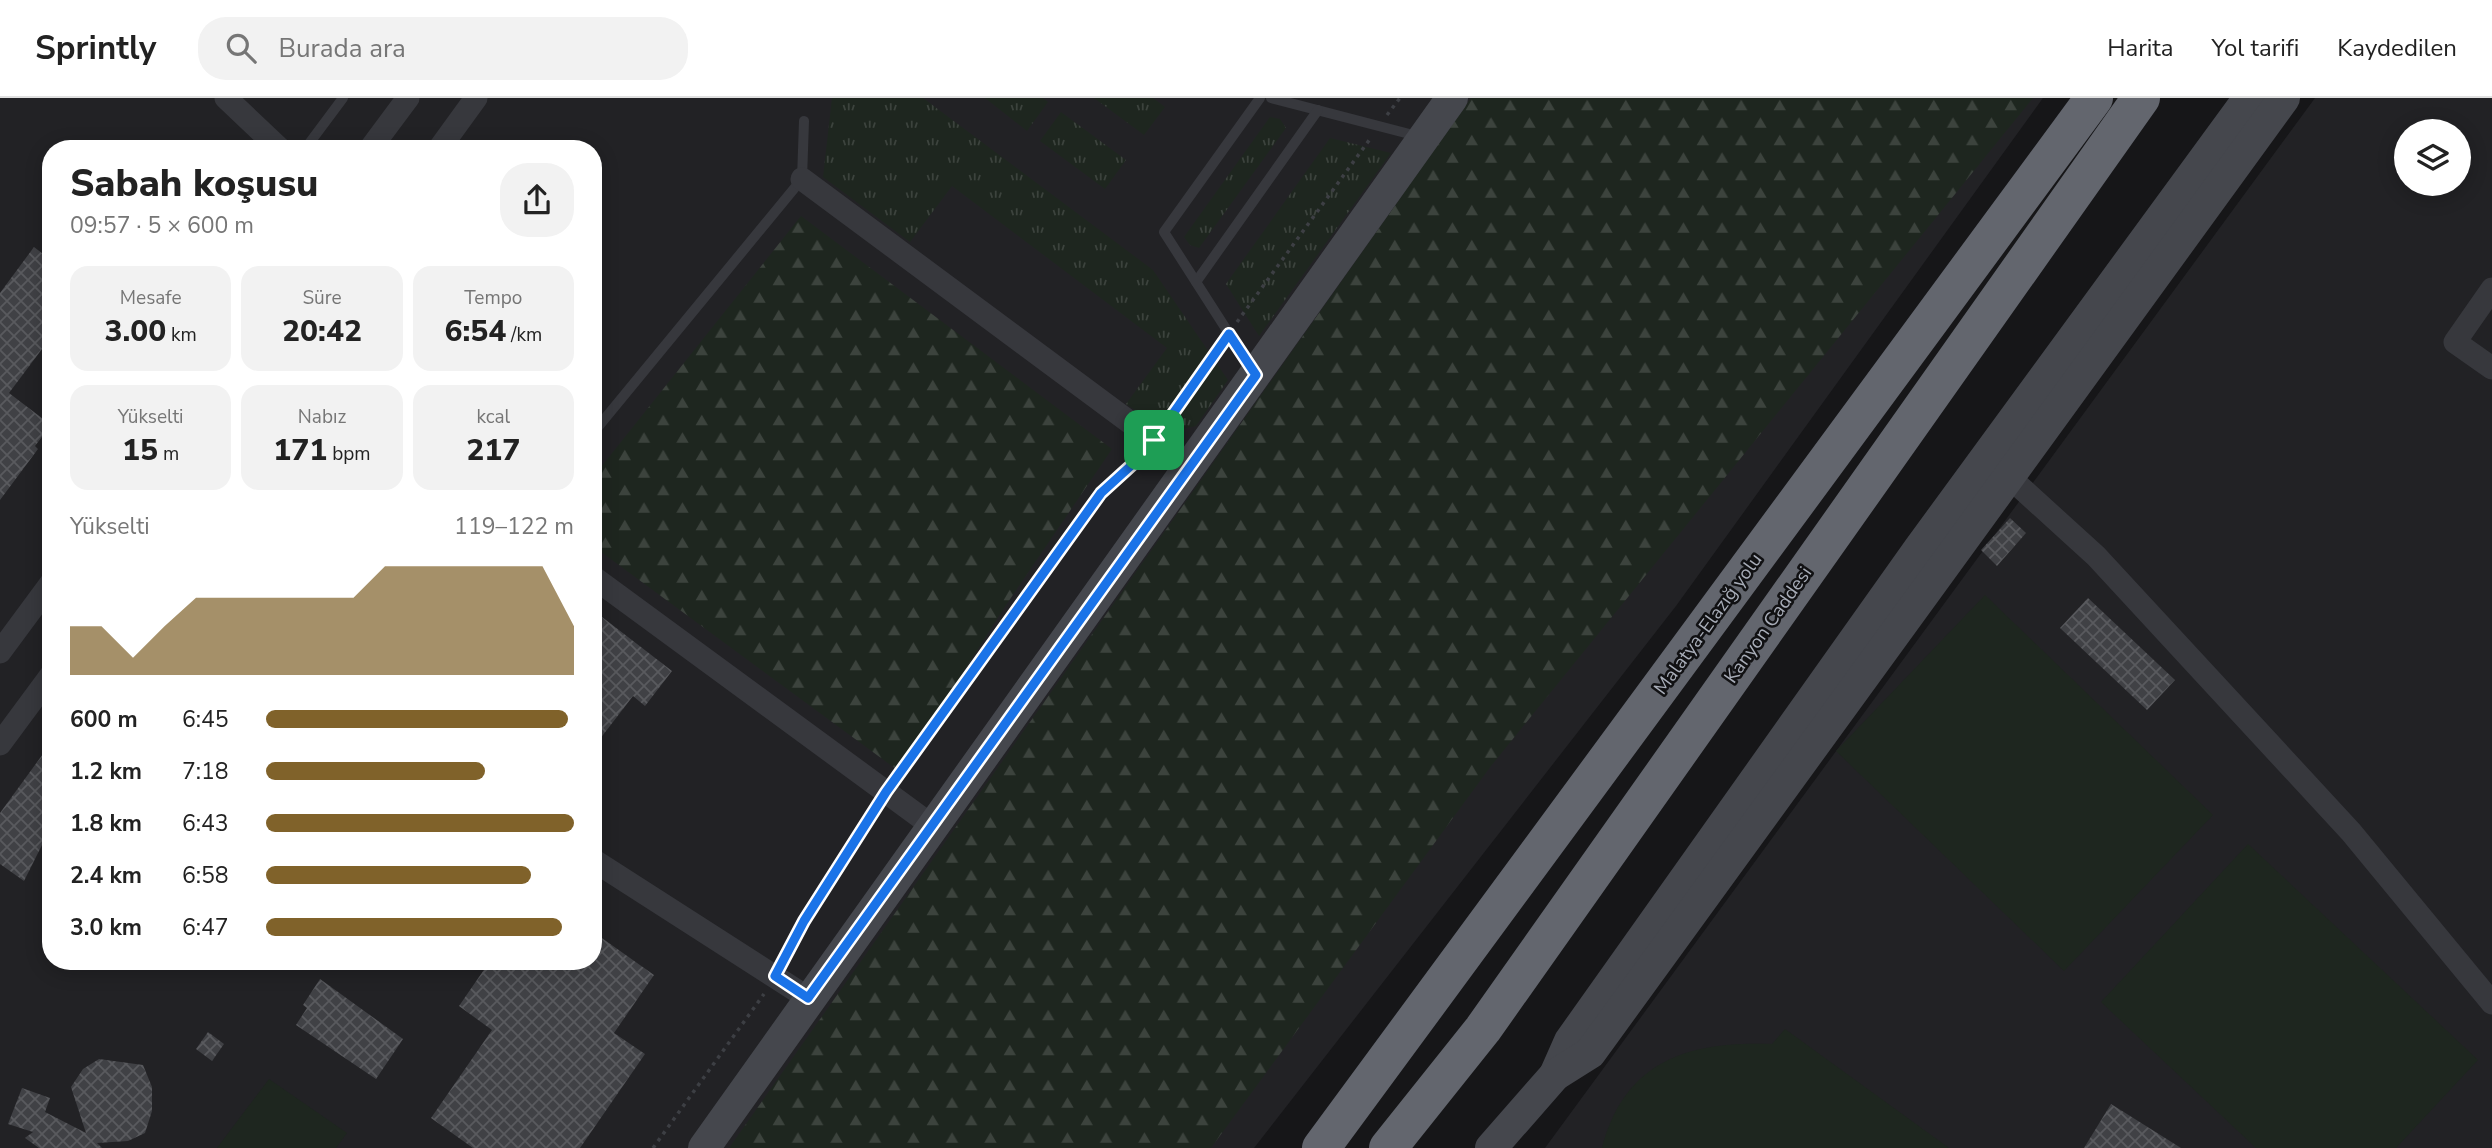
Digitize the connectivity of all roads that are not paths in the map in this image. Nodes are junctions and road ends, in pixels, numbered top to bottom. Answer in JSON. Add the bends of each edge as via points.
{"nodes":[{"id":1,"x":226,"y":98,"type":"edge"},
{"id":2,"x":343,"y":98,"type":"edge"},
{"id":3,"x":408,"y":98,"type":"edge"},
{"id":4,"x":476,"y":98,"type":"edge"},
{"id":5,"x":1260,"y":98,"type":"edge"},
{"id":6,"x":1271,"y":98,"type":"edge"},
{"id":7,"x":1452,"y":98,"type":"edge"},
{"id":8,"x":2094,"y":98,"type":"edge"},
{"id":9,"x":2141,"y":98,"type":"edge"},
{"id":10,"x":2249,"y":98,"type":"edge"},
{"id":11,"x":2284,"y":98,"type":"edge"},
{"id":12,"x":1318,"y":110,"type":"junction"},
{"id":13,"x":804,"y":121,"type":"dead end"},
{"id":14,"x":1424,"y":138,"type":"junction"},
{"id":15,"x":270,"y":140,"type":"edge"},
{"id":16,"x":312,"y":140,"type":"edge"},
{"id":17,"x":377,"y":140,"type":"edge"},
{"id":18,"x":446,"y":140,"type":"edge"},
{"id":19,"x":802,"y":179,"type":"junction"},
{"id":20,"x":1196,"y":282,"type":"junction"},
{"id":21,"x":2492,"y":289,"type":"edge"},
{"id":22,"x":2492,"y":368,"type":"edge"},
{"id":23,"x":1256,"y":375,"type":"junction"},
{"id":24,"x":602,"y":422,"type":"edge"},
{"id":25,"x":1190,"y":467,"type":"junction"},
{"id":26,"x":2008,"y":476,"type":"junction"},
{"id":27,"x":602,"y":584,"type":"edge"},
{"id":28,"x":42,"y":595,"type":"edge"},
{"id":29,"x":0,"y":652,"type":"edge"},
{"id":30,"x":42,"y":687,"type":"edge"},
{"id":31,"x":0,"y":744,"type":"edge"},
{"id":32,"x":931,"y":825,"type":"junction"},
{"id":33,"x":602,"y":866,"type":"edge"},
{"id":34,"x":808,"y":998,"type":"junction"},
{"id":35,"x":2492,"y":1003,"type":"edge"},
{"id":36,"x":1478,"y":1035,"type":"junction"},
{"id":37,"x":1555,"y":1075,"type":"junction"},
{"id":38,"x":704,"y":1148,"type":"edge"},
{"id":39,"x":1321,"y":1148,"type":"edge"},
{"id":40,"x":1388,"y":1148,"type":"edge"},
{"id":41,"x":1400,"y":1148,"type":"edge"},
{"id":42,"x":1491,"y":1148,"type":"edge"}],
"edges":[{"from":1,"to":15,"type":"street"},
{"from":2,"to":16,"type":"lane"},
{"from":3,"to":17,"type":"street"},
{"from":4,"to":18,"type":"street"},
{"from":5,"to":20,"type":"lane","via":[[1164,232]]},
{"from":6,"to":12,"type":"lane"},
{"from":7,"to":14,"type":"street"},
{"from":8,"to":39,"type":"highway","name":"Malatya-Elazığ yolu"},
{"from":9,"to":36,"type":"highway","name":"Kanyon Caddesi"},
{"from":10,"to":37,"type":"street","via":[[1919,549],[1570,1041]]},
{"from":11,"to":26,"type":"street"},
{"from":12,"to":14,"type":"lane"},
{"from":12,"to":20,"type":"lane"},
{"from":13,"to":19,"type":"lane"},
{"from":14,"to":23,"type":"street"},
{"from":19,"to":24,"type":"lane"},
{"from":19,"to":25,"type":"street"},
{"from":20,"to":23,"type":"lane"},
{"from":21,"to":22,"type":"street","via":[[2455,342]]},
{"from":23,"to":25,"type":"street"},
{"from":25,"to":32,"type":"street"},
{"from":26,"to":35,"type":"street","via":[[2096,556],[2342,822]]},
{"from":26,"to":37,"type":"street","via":[[1590,1053]]},
{"from":27,"to":32,"type":"street"},
{"from":28,"to":29,"type":"street"},
{"from":30,"to":31,"type":"street"},
{"from":32,"to":34,"type":"street"},
{"from":33,"to":34,"type":"street"},
{"from":34,"to":38,"type":"street"},
{"from":36,"to":40,"type":"highway","name":"Kanyon Caddesi"},
{"from":36,"to":41,"type":"highway"},
{"from":37,"to":42,"type":"street"}]}
